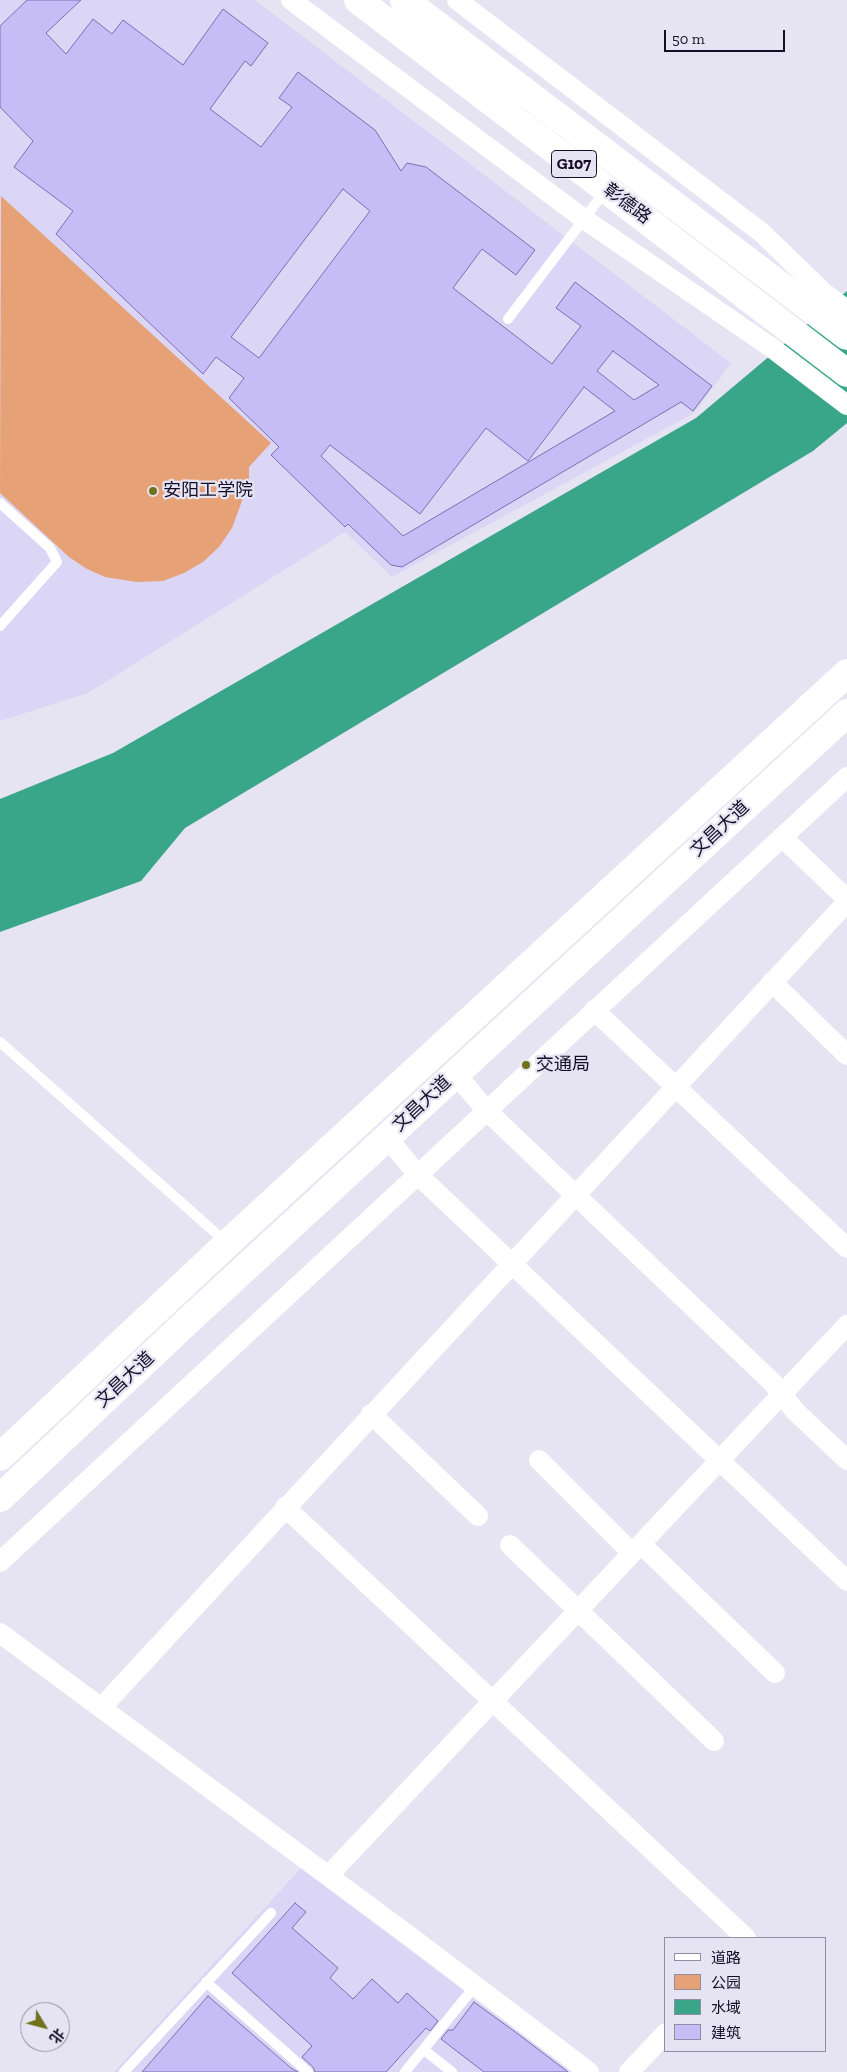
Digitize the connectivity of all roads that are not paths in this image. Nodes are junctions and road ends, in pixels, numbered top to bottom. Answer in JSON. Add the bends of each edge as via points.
{"nodes":[{"id":1,"x":291,"y":0,"type":"edge"},
{"id":2,"x":358,"y":0,"type":"edge"},
{"id":3,"x":404,"y":0,"type":"edge"},
{"id":4,"x":456,"y":0,"type":"edge"},
{"id":5,"x":607,"y":189,"type":"junction"},
{"id":6,"x":584,"y":219,"type":"junction"},
{"id":7,"x":816,"y":300,"type":"junction"},
{"id":8,"x":847,"y":310,"type":"edge"},
{"id":9,"x":508,"y":319,"type":"dead end"},
{"id":10,"x":847,"y":336,"type":"edge"},
{"id":11,"x":781,"y":338,"type":"junction"},
{"id":12,"x":847,"y":372,"type":"edge"},
{"id":13,"x":847,"y":405,"type":"edge"},
{"id":14,"x":0,"y":504,"type":"edge"},
{"id":15,"x":0,"y":626,"type":"edge"},
{"id":16,"x":847,"y":673,"type":"edge"},
{"id":17,"x":847,"y":713,"type":"edge"},
{"id":18,"x":847,"y":777,"type":"edge"},
{"id":19,"x":782,"y":837,"type":"junction"},
{"id":20,"x":847,"y":900,"type":"edge"},
{"id":21,"x":772,"y":982,"type":"junction"},
{"id":22,"x":594,"y":1010,"type":"junction"},
{"id":23,"x":0,"y":1042,"type":"edge"},
{"id":24,"x":847,"y":1055,"type":"edge"},
{"id":25,"x":455,"y":1073,"type":"junction"},
{"id":26,"x":675,"y":1086,"type":"junction"},
{"id":27,"x":486,"y":1110,"type":"junction"},
{"id":28,"x":387,"y":1137,"type":"junction"},
{"id":29,"x":417,"y":1174,"type":"junction"},
{"id":30,"x":574,"y":1195,"type":"junction"},
{"id":31,"x":228,"y":1243,"type":"junction"},
{"id":32,"x":847,"y":1248,"type":"edge"},
{"id":33,"x":511,"y":1263,"type":"junction"},
{"id":34,"x":847,"y":1325,"type":"edge"},
{"id":35,"x":782,"y":1394,"type":"junction"},
{"id":36,"x":371,"y":1414,"type":"junction"},
{"id":37,"x":0,"y":1457,"type":"edge"},
{"id":38,"x":539,"y":1460,"type":"dead end"},
{"id":39,"x":720,"y":1460,"type":"junction"},
{"id":40,"x":847,"y":1460,"type":"edge"},
{"id":41,"x":0,"y":1498,"type":"edge"},
{"id":42,"x":285,"y":1507,"type":"junction"},
{"id":43,"x":478,"y":1516,"type":"dead end"},
{"id":44,"x":510,"y":1545,"type":"dead end"},
{"id":45,"x":637,"y":1548,"type":"junction"},
{"id":46,"x":0,"y":1562,"type":"edge"},
{"id":47,"x":847,"y":1581,"type":"edge"},
{"id":48,"x":578,"y":1611,"type":"junction"},
{"id":49,"x":0,"y":1633,"type":"edge"},
{"id":50,"x":775,"y":1673,"type":"dead end"},
{"id":51,"x":493,"y":1701,"type":"junction"},
{"id":52,"x":101,"y":1708,"type":"junction"},
{"id":53,"x":714,"y":1742,"type":"dead end"},
{"id":54,"x":328,"y":1876,"type":"junction"},
{"id":55,"x":271,"y":1913,"type":"dead end"},
{"id":56,"x":745,"y":1937,"type":"edge"},
{"id":57,"x":206,"y":1982,"type":"junction"},
{"id":58,"x":475,"y":1986,"type":"junction"},
{"id":59,"x":664,"y":2036,"type":"edge"},
{"id":60,"x":424,"y":2050,"type":"junction"},
{"id":61,"x":124,"y":2072,"type":"edge"},
{"id":62,"x":308,"y":2072,"type":"edge"},
{"id":63,"x":405,"y":2072,"type":"edge"},
{"id":64,"x":452,"y":2072,"type":"edge"},
{"id":65,"x":589,"y":2072,"type":"edge"},
{"id":66,"x":629,"y":2072,"type":"edge"}],
"edges":[{"from":1,"to":6,"type":"street"},
{"from":2,"to":5,"type":"main road","name":"彰德路","number":"G107"},
{"from":3,"to":7,"type":"main road","name":"彰德路","number":"G107"},
{"from":4,"to":7,"type":"street","via":[[762,233]]},
{"from":5,"to":6,"type":"lane"},
{"from":5,"to":11,"type":"main road","name":"彰德路","number":"G107"},
{"from":6,"to":9,"type":"lane"},
{"from":6,"to":11,"type":"street"},
{"from":7,"to":8,"type":"street"},
{"from":7,"to":10,"type":"main road","name":"彰德路","number":"G107"},
{"from":11,"to":12,"type":"main road","name":"彰德路","number":"G107"},
{"from":11,"to":13,"type":"street"},
{"from":14,"to":15,"type":"lane","via":[[50,548],[57,562]]},
{"from":16,"to":31,"type":"main road","name":"文昌大道"},
{"from":17,"to":25,"type":"main road","name":"文昌大道"},
{"from":18,"to":19,"type":"street"},
{"from":19,"to":20,"type":"street"},
{"from":19,"to":22,"type":"street"},
{"from":20,"to":21,"type":"street"},
{"from":21,"to":24,"type":"street"},
{"from":21,"to":26,"type":"street"},
{"from":22,"to":26,"type":"street"},
{"from":22,"to":27,"type":"street"},
{"from":23,"to":31,"type":"lane"},
{"from":25,"to":27,"type":"street"},
{"from":25,"to":28,"type":"main road","name":"文昌大道"},
{"from":26,"to":30,"type":"street"},
{"from":26,"to":32,"type":"street"},
{"from":27,"to":29,"type":"street"},
{"from":27,"to":30,"type":"street"},
{"from":28,"to":29,"type":"street"},
{"from":28,"to":41,"type":"main road","name":"文昌大道"},
{"from":29,"to":33,"type":"street"},
{"from":29,"to":46,"type":"street"},
{"from":30,"to":33,"type":"street"},
{"from":30,"to":35,"type":"street"},
{"from":31,"to":37,"type":"main road","name":"文昌大道"},
{"from":33,"to":36,"type":"street"},
{"from":33,"to":39,"type":"street"},
{"from":34,"to":35,"type":"street"},
{"from":35,"to":39,"type":"street"},
{"from":35,"to":40,"type":"street"},
{"from":36,"to":42,"type":"street"},
{"from":36,"to":43,"type":"street"},
{"from":38,"to":45,"type":"street"},
{"from":39,"to":45,"type":"street"},
{"from":39,"to":47,"type":"street"},
{"from":42,"to":51,"type":"street"},
{"from":42,"to":52,"type":"street"},
{"from":44,"to":48,"type":"street"},
{"from":45,"to":48,"type":"street"},
{"from":45,"to":50,"type":"street"},
{"from":48,"to":51,"type":"street"},
{"from":48,"to":53,"type":"street"},
{"from":49,"to":52,"type":"street"},
{"from":51,"to":54,"type":"street"},
{"from":51,"to":56,"type":"street"},
{"from":52,"to":54,"type":"street"},
{"from":54,"to":58,"type":"street"},
{"from":55,"to":57,"type":"lane"},
{"from":57,"to":61,"type":"lane"},
{"from":57,"to":62,"type":"lane"},
{"from":58,"to":60,"type":"lane"},
{"from":58,"to":65,"type":"street"},
{"from":59,"to":66,"type":"street"},
{"from":60,"to":63,"type":"lane"},
{"from":60,"to":64,"type":"lane"}]}
